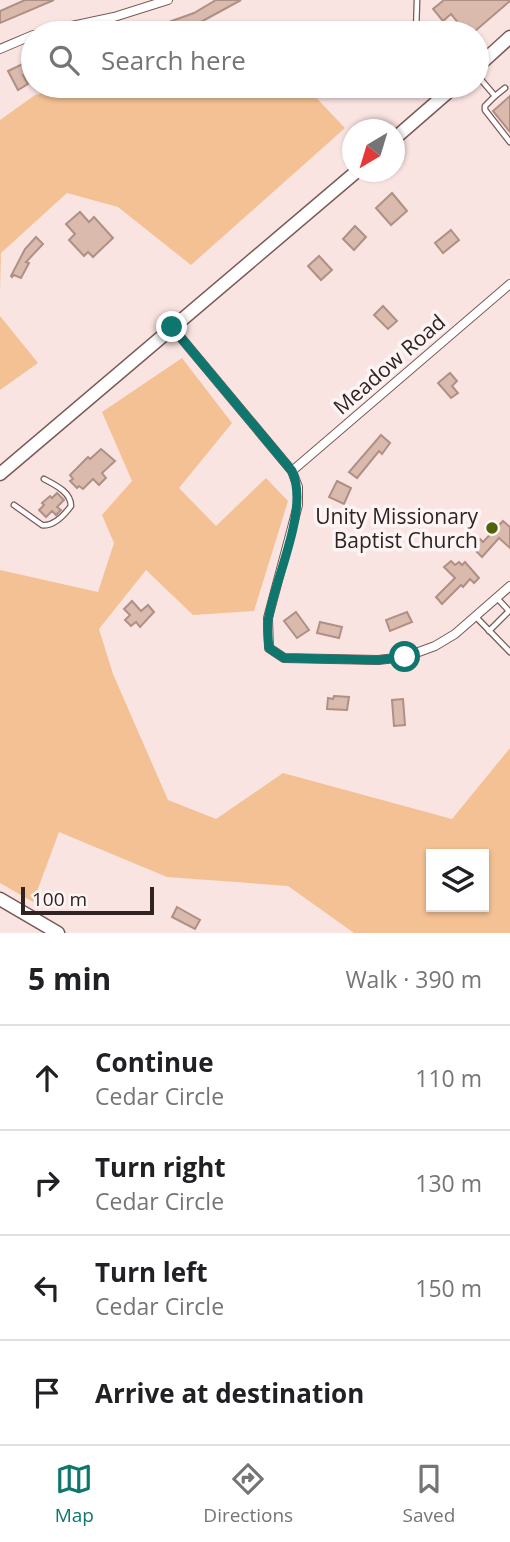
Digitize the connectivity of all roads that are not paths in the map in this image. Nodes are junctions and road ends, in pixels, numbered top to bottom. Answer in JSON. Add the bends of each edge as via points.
{"nodes":[{"id":1,"x":168,"y":0,"type":"edge"},
{"id":2,"x":416,"y":0,"type":"edge"},
{"id":3,"x":95,"y":21,"type":"edge"},
{"id":4,"x":416,"y":21,"type":"edge"},
{"id":5,"x":21,"y":40,"type":"edge"},
{"id":6,"x":508,"y":43,"type":"edge"},
{"id":7,"x":0,"y":48,"type":"edge"},
{"id":8,"x":489,"y":57,"type":"edge"},
{"id":9,"x":505,"y":88,"type":"dead end"},
{"id":10,"x":489,"y":89,"type":"edge"},
{"id":11,"x":495,"y":96,"type":"junction"},
{"id":12,"x":435,"y":98,"type":"edge"},
{"id":13,"x":405,"y":128,"type":"edge"},
{"id":14,"x":510,"y":142,"type":"edge"},
{"id":15,"x":344,"y":182,"type":"edge"},
{"id":16,"x":510,"y":284,"type":"edge"},
{"id":17,"x":172,"y":327,"type":"junction"},
{"id":18,"x":292,"y":471,"type":"junction"},
{"id":19,"x":0,"y":474,"type":"edge"},
{"id":20,"x":44,"y":479,"type":"dead end"},
{"id":21,"x":14,"y":505,"type":"dead end"},
{"id":22,"x":510,"y":586,"type":"edge"},
{"id":23,"x":497,"y":598,"type":"junction"},
{"id":24,"x":475,"y":617,"type":"junction"},
{"id":25,"x":489,"y":631,"type":"junction"},
{"id":26,"x":510,"y":652,"type":"edge"},
{"id":27,"x":0,"y":899,"type":"edge"},
{"id":28,"x":58,"y":933,"type":"edge"}],
"edges":[{"from":1,"to":3,"type":"street"},
{"from":2,"to":4,"type":"lane"},
{"from":5,"to":7,"type":"street"},
{"from":6,"to":8,"type":"main road"},
{"from":9,"to":11,"type":"lane"},
{"from":10,"to":11,"type":"lane"},
{"from":11,"to":14,"type":"lane","via":[[485,110]]},
{"from":12,"to":13,"type":"main road"},
{"from":15,"to":17,"type":"main road"},
{"from":16,"to":18,"type":"street","name":"Meadow Road"},
{"from":17,"to":18,"type":"street"},
{"from":17,"to":19,"type":"main road"},
{"from":18,"to":24,"type":"street","via":[[298,505],[268,618],[269,648],[284,658],[405,657],[435,646]]},
{"from":20,"to":21,"type":"lane","via":[[72,501],[57,521],[38,524]]},
{"from":22,"to":23,"type":"street"},
{"from":23,"to":24,"type":"street"},
{"from":23,"to":25,"type":"lane","via":[[509,611]]},
{"from":24,"to":25,"type":"lane"},
{"from":25,"to":26,"type":"lane"},
{"from":27,"to":28,"type":"main road"}]}
